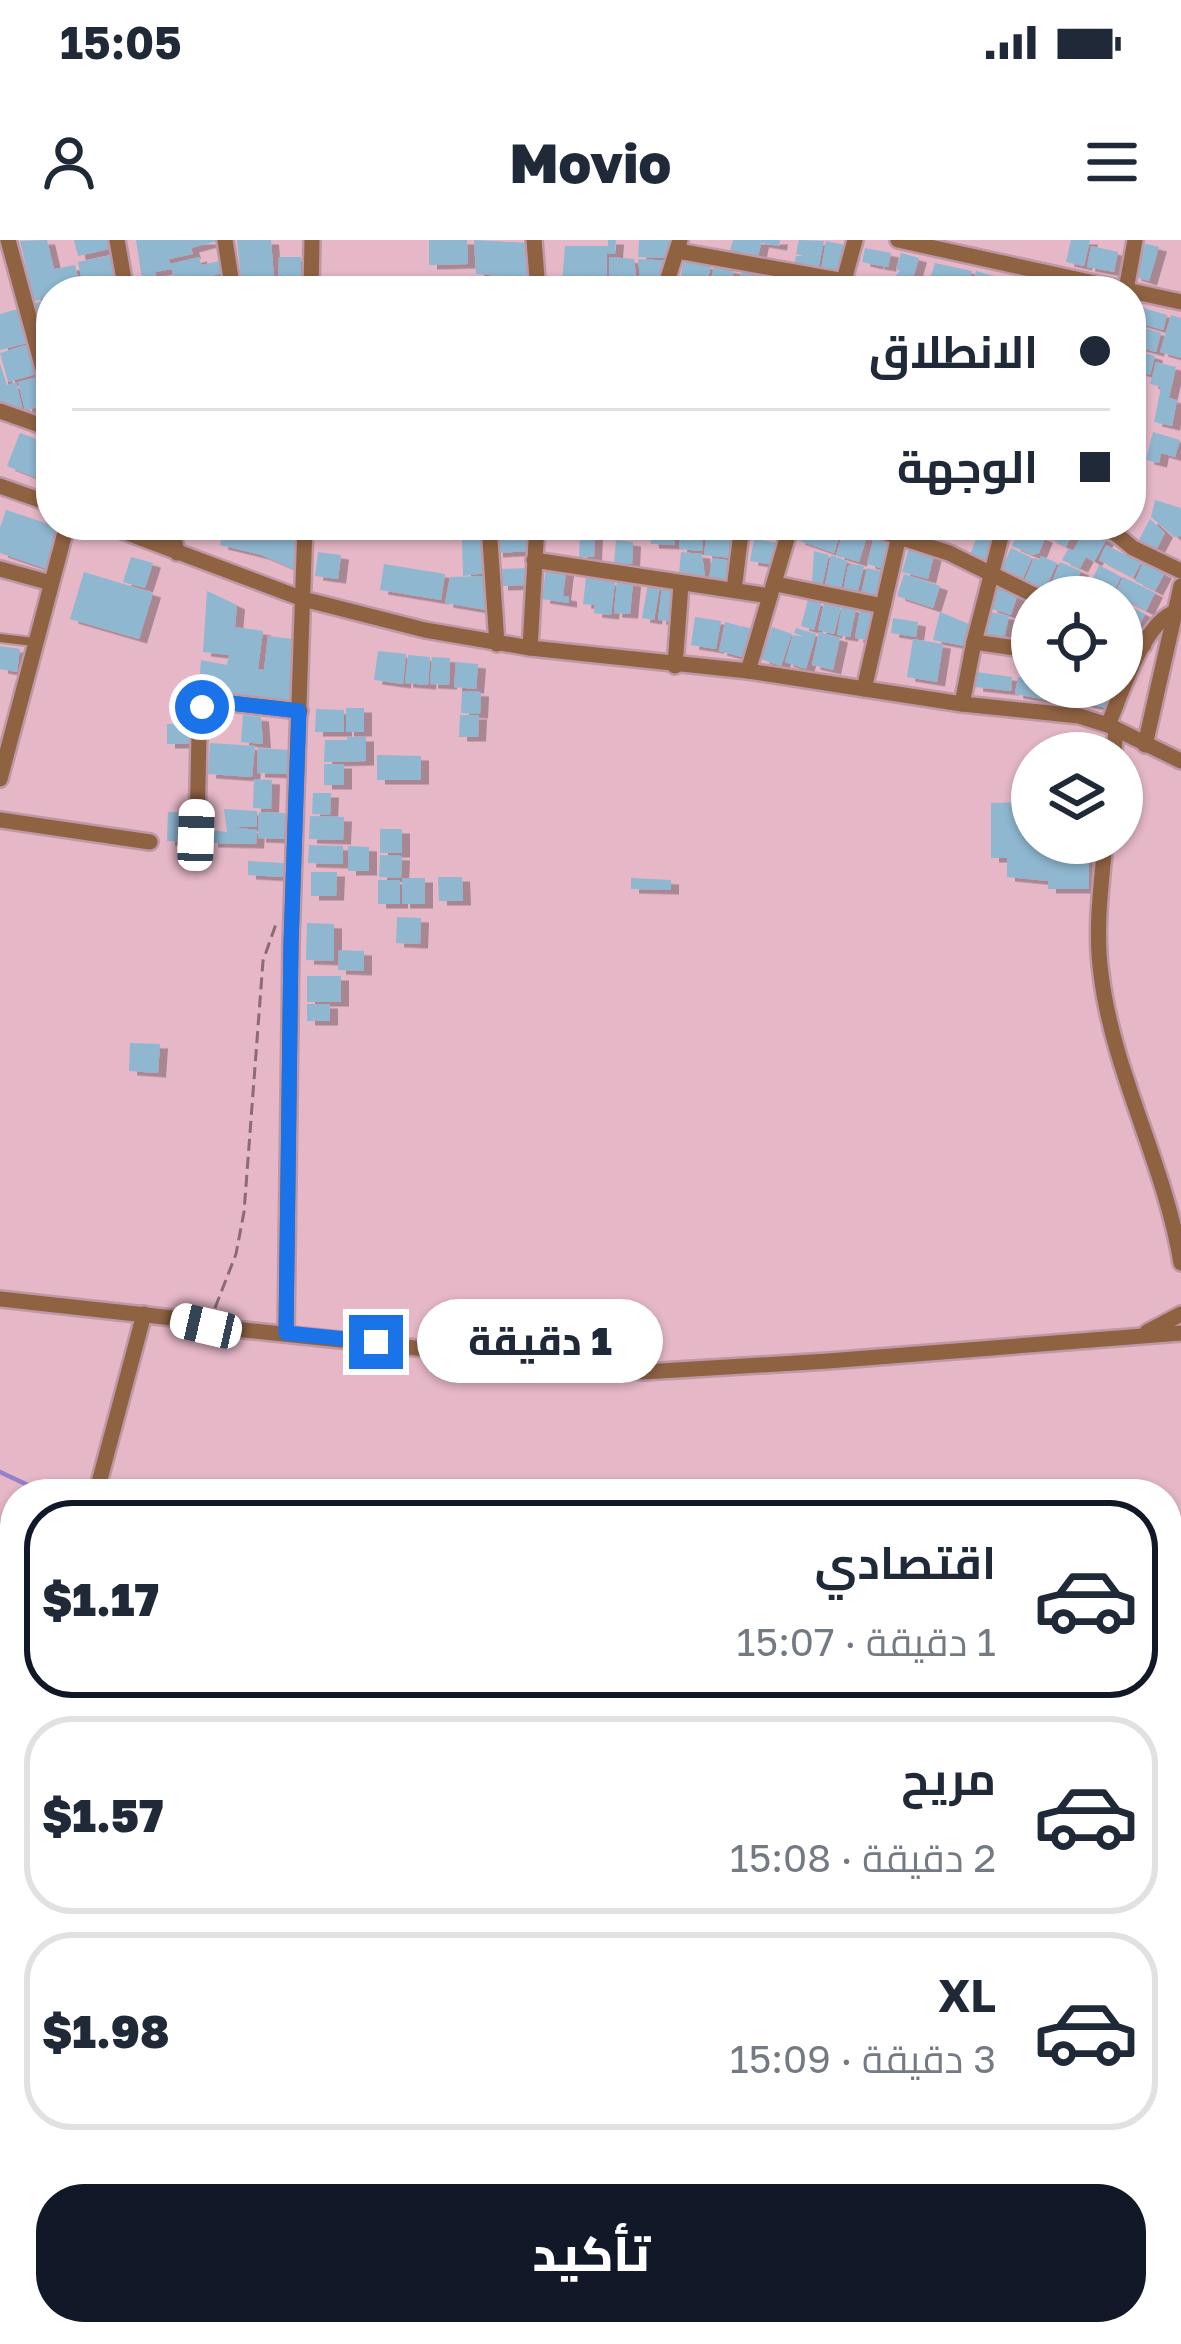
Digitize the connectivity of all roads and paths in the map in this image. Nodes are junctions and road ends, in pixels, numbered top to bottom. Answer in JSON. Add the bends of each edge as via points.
{"nodes":[{"id":1,"x":8,"y":240,"type":"edge"},
{"id":2,"x":117,"y":240,"type":"edge"},
{"id":3,"x":225,"y":240,"type":"edge"},
{"id":4,"x":312,"y":240,"type":"edge"},
{"id":5,"x":534,"y":240,"type":"edge"},
{"id":6,"x":855,"y":240,"type":"edge"},
{"id":7,"x":898,"y":240,"type":"edge"},
{"id":8,"x":1135,"y":240,"type":"edge"},
{"id":9,"x":679,"y":246,"type":"edge"},
{"id":10,"x":953,"y":246,"type":"edge"},
{"id":11,"x":123,"y":276,"type":"edge"},
{"id":12,"x":231,"y":276,"type":"edge"},
{"id":13,"x":311,"y":276,"type":"edge"},
{"id":14,"x":537,"y":276,"type":"edge"},
{"id":15,"x":669,"y":276,"type":"edge"},
{"id":16,"x":801,"y":276,"type":"edge"},
{"id":17,"x":845,"y":276,"type":"edge"},
{"id":18,"x":1071,"y":276,"type":"edge"},
{"id":19,"x":1129,"y":276,"type":"edge"},
{"id":20,"x":1146,"y":294,"type":"edge"},
{"id":21,"x":1181,"y":302,"type":"edge"},
{"id":22,"x":36,"y":343,"type":"edge"},
{"id":23,"x":0,"y":411,"type":"edge"},
{"id":24,"x":36,"y":424,"type":"edge"},
{"id":25,"x":0,"y":486,"type":"edge"},
{"id":26,"x":36,"y":499,"type":"edge"},
{"id":27,"x":63,"y":540,"type":"edge"},
{"id":28,"x":144,"y":540,"type":"edge"},
{"id":29,"x":175,"y":540,"type":"edge"},
{"id":30,"x":304,"y":540,"type":"edge"},
{"id":31,"x":490,"y":540,"type":"edge"},
{"id":32,"x":536,"y":540,"type":"edge"},
{"id":33,"x":739,"y":540,"type":"edge"},
{"id":34,"x":787,"y":540,"type":"edge"},
{"id":35,"x":897,"y":540,"type":"edge"},
{"id":36,"x":908,"y":540,"type":"edge"},
{"id":37,"x":1000,"y":540,"type":"edge"},
{"id":38,"x":1123,"y":540,"type":"edge"},
{"id":39,"x":177,"y":553,"type":"junction"},
{"id":40,"x":534,"y":560,"type":"junction"},
{"id":41,"x":0,"y":569,"type":"edge"},
{"id":42,"x":1181,"y":571,"type":"edge"},
{"id":43,"x":991,"y":572,"type":"junction"},
{"id":44,"x":52,"y":583,"type":"junction"},
{"id":45,"x":1011,"y":583,"type":"edge"},
{"id":46,"x":682,"y":584,"type":"junction"},
{"id":47,"x":734,"y":590,"type":"junction"},
{"id":48,"x":773,"y":590,"type":"junction"},
{"id":49,"x":303,"y":598,"type":"junction"},
{"id":50,"x":1179,"y":598,"type":"edge"},
{"id":51,"x":883,"y":606,"type":"junction"},
{"id":52,"x":0,"y":638,"type":"edge"},
{"id":53,"x":35,"y":642,"type":"junction"},
{"id":54,"x":974,"y":642,"type":"junction"},
{"id":55,"x":497,"y":644,"type":"junction"},
{"id":56,"x":1144,"y":645,"type":"joint"},
{"id":57,"x":1011,"y":647,"type":"edge"},
{"id":58,"x":530,"y":648,"type":"junction"},
{"id":59,"x":675,"y":666,"type":"junction"},
{"id":60,"x":748,"y":671,"type":"junction"},
{"id":61,"x":864,"y":689,"type":"junction"},
{"id":62,"x":962,"y":704,"type":"junction"},
{"id":63,"x":299,"y":711,"type":"junction"},
{"id":64,"x":1112,"y":727,"type":"junction"},
{"id":65,"x":1112,"y":732,"type":"edge"},
{"id":66,"x":1145,"y":745,"type":"junction"},
{"id":67,"x":3,"y":749,"type":"edge"},
{"id":68,"x":1181,"y":761,"type":"edge"},
{"id":69,"x":0,"y":779,"type":"edge"},
{"id":70,"x":0,"y":820,"type":"edge"},
{"id":71,"x":196,"y":835,"type":"dead end"},
{"id":72,"x":150,"y":842,"type":"dead end"},
{"id":73,"x":1103,"y":864,"type":"edge"},
{"id":74,"x":278,"y":920,"type":"dead end"},
{"id":75,"x":1178,"y":1227,"type":"edge"},
{"id":76,"x":1181,"y":1263,"type":"edge"},
{"id":77,"x":0,"y":1299,"type":"edge"},
{"id":78,"x":144,"y":1314,"type":"junction"},
{"id":79,"x":1181,"y":1314,"type":"edge"},
{"id":80,"x":206,"y":1326,"type":"junction"},
{"id":81,"x":286,"y":1333,"type":"junction"},
{"id":82,"x":1181,"y":1333,"type":"edge"},
{"id":83,"x":1135,"y":1338,"type":"junction"},
{"id":84,"x":100,"y":1479,"type":"edge"}],
"edges":[{"from":1,"to":22,"type":"street"},
{"from":2,"to":11,"type":"street"},
{"from":3,"to":12,"type":"street"},
{"from":4,"to":13,"type":"street"},
{"from":5,"to":14,"type":"street"},
{"from":6,"to":17,"type":"street"},
{"from":7,"to":10,"type":"street"},
{"from":8,"to":19,"type":"street"},
{"from":9,"to":15,"type":"street"},
{"from":9,"to":16,"type":"street"},
{"from":10,"to":18,"type":"street"},
{"from":20,"to":21,"type":"street"},
{"from":23,"to":24,"type":"street"},
{"from":25,"to":26,"type":"street"},
{"from":27,"to":44,"type":"street"},
{"from":28,"to":39,"type":"street"},
{"from":29,"to":39,"type":"street"},
{"from":30,"to":49,"type":"street"},
{"from":31,"to":55,"type":"street"},
{"from":32,"to":40,"type":"street"},
{"from":33,"to":47,"type":"street"},
{"from":34,"to":48,"type":"street"},
{"from":35,"to":51,"type":"street"},
{"from":36,"to":43,"type":"street"},
{"from":37,"to":43,"type":"street"},
{"from":38,"to":42,"type":"street"},
{"from":39,"to":49,"type":"street"},
{"from":40,"to":46,"type":"street"},
{"from":40,"to":58,"type":"street"},
{"from":41,"to":44,"type":"street"},
{"from":43,"to":45,"type":"street"},
{"from":43,"to":54,"type":"street"},
{"from":44,"to":53,"type":"street"},
{"from":46,"to":47,"type":"street"},
{"from":46,"to":59,"type":"street"},
{"from":47,"to":48,"type":"street"},
{"from":48,"to":51,"type":"street"},
{"from":48,"to":60,"type":"street"},
{"from":49,"to":55,"type":"street"},
{"from":49,"to":63,"type":"street"},
{"from":50,"to":56,"type":"street"},
{"from":50,"to":66,"type":"street"},
{"from":51,"to":61,"type":"street"},
{"from":52,"to":53,"type":"lane"},
{"from":53,"to":67,"type":"street"},
{"from":54,"to":57,"type":"street"},
{"from":54,"to":62,"type":"street"},
{"from":55,"to":58,"type":"street"},
{"from":56,"to":64,"type":"street"},
{"from":58,"to":59,"type":"street"},
{"from":59,"to":60,"type":"street"},
{"from":60,"to":61,"type":"street"},
{"from":61,"to":62,"type":"street"},
{"from":62,"to":64,"type":"street"},
{"from":63,"to":71,"type":"street","via":[[204,704]]},
{"from":63,"to":81,"type":"street"},
{"from":64,"to":65,"type":"street"},
{"from":64,"to":66,"type":"street"},
{"from":66,"to":68,"type":"street"},
{"from":67,"to":69,"type":"street"},
{"from":70,"to":72,"type":"street"},
{"from":73,"to":75,"type":"street","via":[[1104,996]]},
{"from":74,"to":80,"type":"path","via":[[263,961],[244,1212]]},
{"from":75,"to":76,"type":"street"},
{"from":77,"to":78,"type":"street"},
{"from":78,"to":80,"type":"street"},
{"from":78,"to":84,"type":"street"},
{"from":79,"to":83,"type":"street"},
{"from":80,"to":81,"type":"street"},
{"from":81,"to":83,"type":"street","via":[[644,1372]]},
{"from":82,"to":83,"type":"street"}]}
